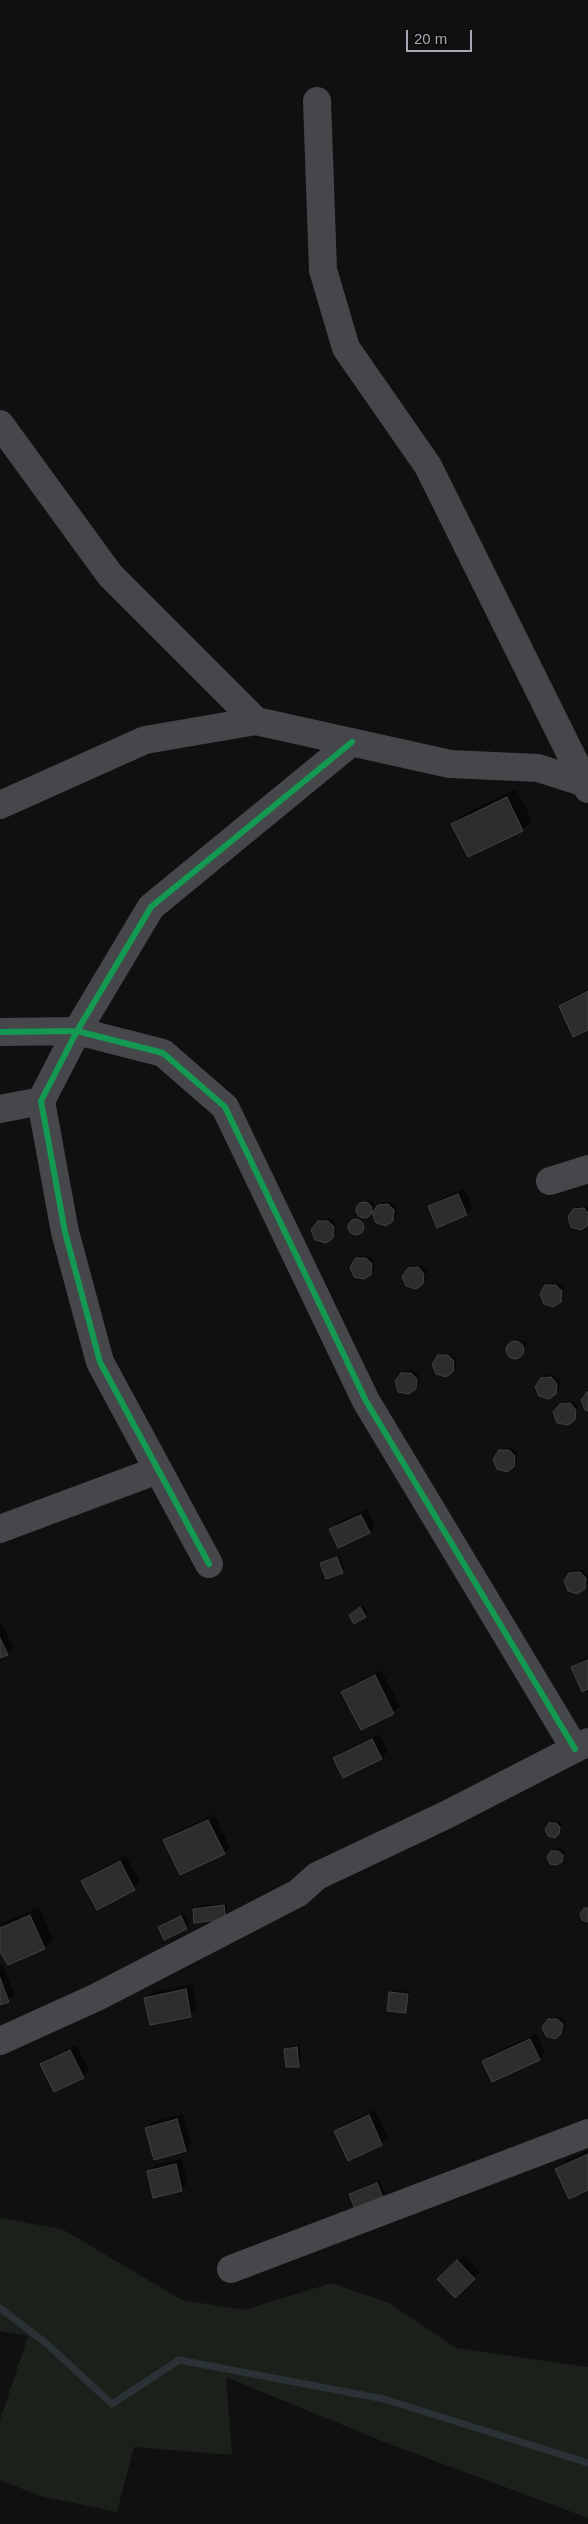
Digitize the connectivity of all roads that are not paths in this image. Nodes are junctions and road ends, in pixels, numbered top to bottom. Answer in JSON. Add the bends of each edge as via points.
{"nodes":[{"id":1,"x":317,"y":101,"type":"dead end"},
{"id":2,"x":0,"y":424,"type":"edge"},
{"id":3,"x":256,"y":721,"type":"junction"},
{"id":4,"x":352,"y":742,"type":"junction"},
{"id":5,"x":586,"y":786,"type":"edge"},
{"id":6,"x":0,"y":805,"type":"edge"},
{"id":7,"x":77,"y":1031,"type":"junction"},
{"id":8,"x":0,"y":1032,"type":"edge"},
{"id":9,"x":41,"y":1102,"type":"junction"},
{"id":10,"x":0,"y":1109,"type":"edge"},
{"id":11,"x":588,"y":1169,"type":"edge"},
{"id":12,"x":550,"y":1182,"type":"dead end"},
{"id":13,"x":158,"y":1470,"type":"junction"},
{"id":14,"x":0,"y":1529,"type":"edge"},
{"id":15,"x":209,"y":1564,"type":"dead end"},
{"id":16,"x":581,"y":1746,"type":"edge"},
{"id":17,"x":0,"y":2041,"type":"edge"},
{"id":18,"x":588,"y":2134,"type":"edge"},
{"id":19,"x":231,"y":2269,"type":"dead end"}],
"edges":[{"from":1,"to":5,"type":"street","via":[[323,270],[346,348],[428,466]]},
{"from":2,"to":3,"type":"street","via":[[110,575]]},
{"from":3,"to":4,"type":"street"},
{"from":3,"to":6,"type":"street","via":[[145,740]]},
{"from":4,"to":5,"type":"street","via":[[450,764],[538,768]]},
{"from":4,"to":7,"type":"street","via":[[151,907]]},
{"from":7,"to":8,"type":"street"},
{"from":7,"to":9,"type":"street"},
{"from":7,"to":16,"type":"street","via":[[163,1053],[225,1107],[366,1401]]},
{"from":9,"to":10,"type":"street"},
{"from":9,"to":13,"type":"street","via":[[65,1232],[100,1362]]},
{"from":11,"to":12,"type":"street"},
{"from":13,"to":14,"type":"street"},
{"from":13,"to":15,"type":"street"},
{"from":16,"to":17,"type":"street","via":[[317,1876],[298,1893],[97,1997]]},
{"from":18,"to":19,"type":"street"}]}
